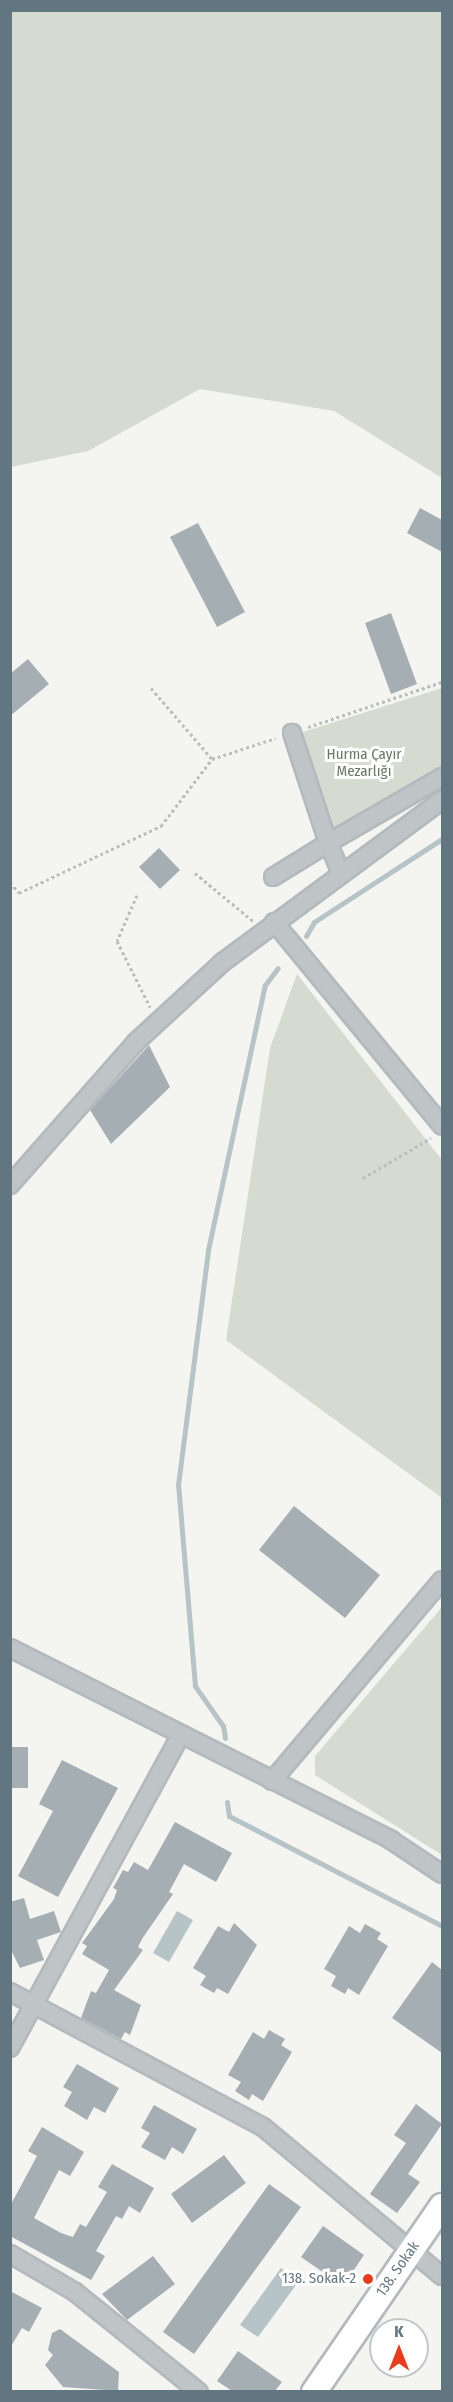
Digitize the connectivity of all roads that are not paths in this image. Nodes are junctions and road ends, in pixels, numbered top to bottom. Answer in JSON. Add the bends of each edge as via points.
{"nodes":[{"id":1,"x":292,"y":733,"type":"road end"},
{"id":2,"x":442,"y":777,"type":"edge"},
{"id":3,"x":442,"y":800,"type":"edge"},
{"id":4,"x":328,"y":843,"type":"junction"},
{"id":5,"x":341,"y":873,"type":"junction"},
{"id":6,"x":273,"y":877,"type":"dead end"},
{"id":7,"x":269,"y":926,"type":"junction"},
{"id":8,"x":442,"y":1126,"type":"edge"},
{"id":9,"x":10,"y":1185,"type":"edge"},
{"id":10,"x":442,"y":1580,"type":"edge"},
{"id":11,"x":10,"y":1647,"type":"edge"},
{"id":12,"x":180,"y":1736,"type":"junction"},
{"id":13,"x":272,"y":1781,"type":"junction"},
{"id":14,"x":442,"y":1875,"type":"edge"},
{"id":15,"x":10,"y":1992,"type":"edge"},
{"id":16,"x":34,"y":2004,"type":"junction"},
{"id":17,"x":10,"y":2048,"type":"edge"},
{"id":18,"x":442,"y":2206,"type":"edge"},
{"id":19,"x":410,"y":2251,"type":"junction"},
{"id":20,"x":10,"y":2254,"type":"edge"},
{"id":21,"x":442,"y":2276,"type":"edge"},
{"id":22,"x":199,"y":2391,"type":"edge"},
{"id":23,"x":314,"y":2391,"type":"edge"}],
"edges":[{"from":1,"to":4,"type":"street"},
{"from":2,"to":4,"type":"street"},
{"from":3,"to":5,"type":"street"},
{"from":4,"to":5,"type":"street"},
{"from":4,"to":6,"type":"street"},
{"from":5,"to":7,"type":"street"},
{"from":7,"to":8,"type":"street"},
{"from":7,"to":9,"type":"street","via":[[158,1022]]},
{"from":10,"to":13,"type":"street"},
{"from":11,"to":12,"type":"street"},
{"from":12,"to":13,"type":"street"},
{"from":12,"to":16,"type":"street"},
{"from":13,"to":14,"type":"street","via":[[391,1840]]},
{"from":15,"to":16,"type":"street"},
{"from":16,"to":17,"type":"street"},
{"from":16,"to":19,"type":"street","via":[[263,2127]]},
{"from":18,"to":19,"type":"street","name":"138. Sokak"},
{"from":19,"to":21,"type":"street"},
{"from":19,"to":23,"type":"street","name":"138. Sokak"},
{"from":20,"to":22,"type":"street","via":[[75,2292]]}]}
